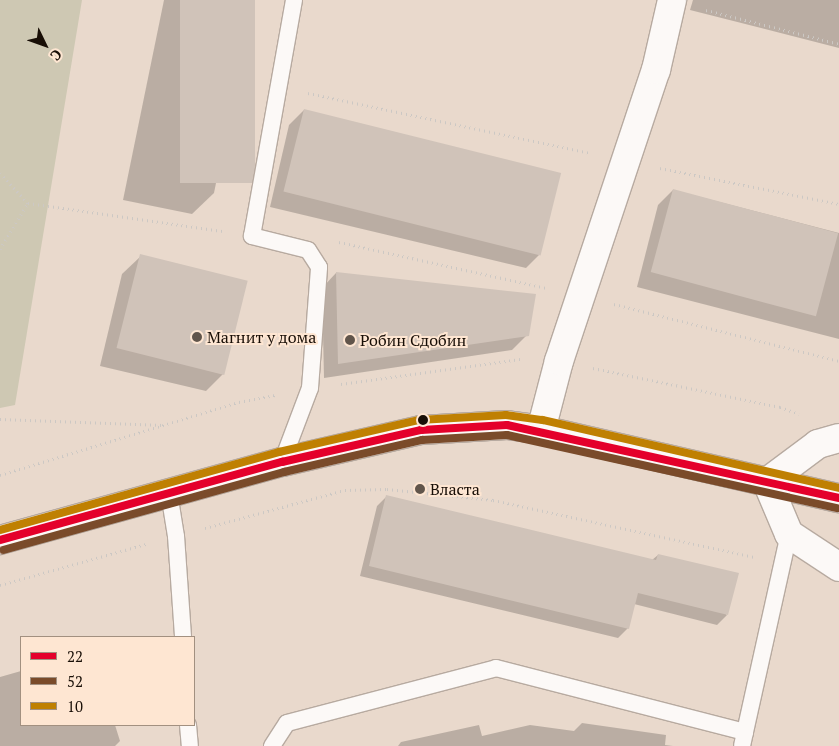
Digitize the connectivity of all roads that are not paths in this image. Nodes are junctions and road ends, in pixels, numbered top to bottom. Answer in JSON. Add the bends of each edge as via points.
{"nodes":[{"id":1,"x":294,"y":0,"type":"edge"},
{"id":2,"x":672,"y":1,"type":"edge"},
{"id":3,"x":541,"y":430,"type":"junction"},
{"id":4,"x":839,"y":438,"type":"edge"},
{"id":5,"x":282,"y":462,"type":"junction"},
{"id":6,"x":767,"y":482,"type":"junction"},
{"id":7,"x":169,"y":492,"type":"junction"},
{"id":8,"x":839,"y":498,"type":"edge"},
{"id":9,"x":789,"y":534,"type":"junction"},
{"id":10,"x":0,"y":540,"type":"edge"},
{"id":11,"x":839,"y":567,"type":"edge"},
{"id":12,"x":182,"y":636,"type":"edge"},
{"id":13,"x":188,"y":726,"type":"edge"},
{"id":14,"x":744,"y":739,"type":"edge"},
{"id":15,"x":190,"y":746,"type":"edge"},
{"id":16,"x":272,"y":746,"type":"edge"}],
"edges":[{"from":1,"to":5,"type":"lane","via":[[252,236],[308,250],[319,267],[310,388]]},
{"from":2,"to":3,"type":"main road","via":[[656,70],[559,361]]},
{"from":3,"to":5,"type":"main road","via":[[508,425],[422,430]]},
{"from":3,"to":6,"type":"main road"},
{"from":4,"to":6,"type":"main road","via":[[818,444]]},
{"from":5,"to":7,"type":"main road"},
{"from":6,"to":8,"type":"main road"},
{"from":6,"to":9,"type":"main road"},
{"from":7,"to":10,"type":"main road"},
{"from":7,"to":12,"type":"lane","via":[[176,536]]},
{"from":9,"to":11,"type":"main road"},
{"from":9,"to":14,"type":"lane"},
{"from":13,"to":15,"type":"lane"},
{"from":14,"to":16,"type":"lane","via":[[496,668],[287,723]]}]}
